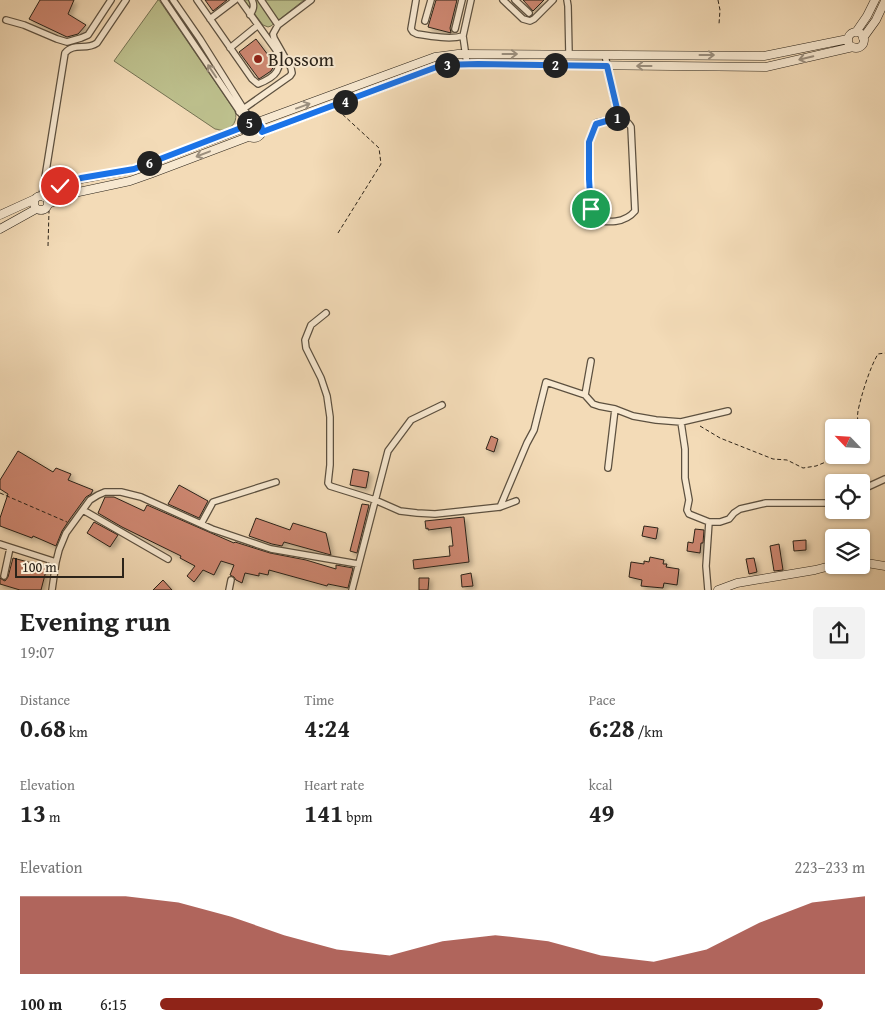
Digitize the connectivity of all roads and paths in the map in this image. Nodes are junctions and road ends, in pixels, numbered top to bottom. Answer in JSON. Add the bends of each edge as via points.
{"nodes":[{"id":1,"x":111,"y":0,"type":"edge"},
{"id":2,"x":126,"y":0,"type":"edge"},
{"id":3,"x":164,"y":0,"type":"edge"},
{"id":4,"x":173,"y":0,"type":"edge"},
{"id":5,"x":197,"y":0,"type":"edge"},
{"id":6,"x":235,"y":0,"type":"edge"},
{"id":7,"x":240,"y":0,"type":"edge"},
{"id":8,"x":252,"y":0,"type":"edge"},
{"id":9,"x":261,"y":0,"type":"edge"},
{"id":10,"x":310,"y":0,"type":"edge"},
{"id":11,"x":416,"y":0,"type":"edge"},
{"id":12,"x":431,"y":0,"type":"edge"},
{"id":13,"x":462,"y":0,"type":"edge"},
{"id":14,"x":471,"y":0,"type":"edge"},
{"id":15,"x":503,"y":0,"type":"edge"},
{"id":16,"x":515,"y":0,"type":"edge"},
{"id":17,"x":553,"y":0,"type":"edge"},
{"id":18,"x":567,"y":0,"type":"edge"},
{"id":19,"x":718,"y":0,"type":"edge"},
{"id":20,"x":875,"y":0,"type":"edge"},
{"id":21,"x":885,"y":1,"type":"edge"},
{"id":22,"x":529,"y":13,"type":"dead end"},
{"id":23,"x":250,"y":15,"type":"junction"},
{"id":24,"x":210,"y":19,"type":"junction"},
{"id":25,"x":6,"y":20,"type":"dead end"},
{"id":26,"x":425,"y":21,"type":"dead end"},
{"id":27,"x":719,"y":24,"type":"dead end"},
{"id":28,"x":278,"y":25,"type":"junction"},
{"id":29,"x":257,"y":26,"type":"junction"},
{"id":30,"x":455,"y":29,"type":"dead end"},
{"id":31,"x":856,"y":32,"type":"junction"},
{"id":32,"x":463,"y":36,"type":"junction"},
{"id":33,"x":200,"y":38,"type":"junction"},
{"id":34,"x":863,"y":38,"type":"junction"},
{"id":35,"x":848,"y":39,"type":"junction"},
{"id":36,"x":67,"y":42,"type":"junction"},
{"id":37,"x":193,"y":43,"type":"junction"},
{"id":38,"x":853,"y":47,"type":"junction"},
{"id":39,"x":230,"y":48,"type":"junction"},
{"id":40,"x":67,"y":50,"type":"junction"},
{"id":41,"x":466,"y":54,"type":"junction"},
{"id":42,"x":569,"y":54,"type":"junction"},
{"id":43,"x":605,"y":55,"type":"junction"},
{"id":44,"x":467,"y":64,"type":"junction"},
{"id":45,"x":607,"y":66,"type":"junction"},
{"id":46,"x":334,"y":106,"type":"junction"},
{"id":47,"x":242,"y":110,"type":"junction"},
{"id":48,"x":620,"y":117,"type":"junction"},
{"id":49,"x":251,"y":124,"type":"junction"},
{"id":50,"x":262,"y":132,"type":"junction"},
{"id":51,"x":248,"y":137,"type":"junction"},
{"id":52,"x":44,"y":200,"type":"junction"},
{"id":53,"x":36,"y":210,"type":"junction"},
{"id":54,"x":0,"y":215,"type":"edge"},
{"id":55,"x":0,"y":228,"type":"edge"},
{"id":56,"x":338,"y":233,"type":"dead end"},
{"id":57,"x":48,"y":246,"type":"dead end"},
{"id":58,"x":326,"y":313,"type":"dead end"},
{"id":59,"x":885,"y":353,"type":"edge"},
{"id":60,"x":591,"y":361,"type":"dead end"},
{"id":61,"x":585,"y":395,"type":"junction"},
{"id":62,"x":442,"y":406,"type":"dead end"},
{"id":63,"x":614,"y":409,"type":"junction"},
{"id":64,"x":728,"y":411,"type":"dead end"},
{"id":65,"x":858,"y":419,"type":"edge"},
{"id":66,"x":690,"y":420,"type":"junction"},
{"id":67,"x":681,"y":422,"type":"junction"},
{"id":68,"x":825,"y":462,"type":"edge"},
{"id":69,"x":608,"y":468,"type":"dead end"},
{"id":70,"x":885,"y":479,"type":"edge"},
{"id":71,"x":276,"y":482,"type":"dead end"},
{"id":72,"x":870,"y":486,"type":"edge"},
{"id":73,"x":0,"y":493,"type":"edge"},
{"id":74,"x":375,"y":500,"type":"junction"},
{"id":75,"x":516,"y":501,"type":"dead end"},
{"id":76,"x":825,"y":503,"type":"edge"},
{"id":77,"x":500,"y":507,"type":"junction"},
{"id":78,"x":83,"y":510,"type":"junction"},
{"id":79,"x":709,"y":522,"type":"junction"},
{"id":80,"x":73,"y":524,"type":"junction"},
{"id":81,"x":201,"y":524,"type":"junction"},
{"id":82,"x":0,"y":544,"type":"edge"},
{"id":83,"x":10,"y":548,"type":"junction"},
{"id":84,"x":168,"y":559,"type":"dead end"},
{"id":85,"x":56,"y":562,"type":"junction"},
{"id":86,"x":358,"y":564,"type":"junction"},
{"id":87,"x":870,"y":564,"type":"edge"},
{"id":88,"x":885,"y":566,"type":"edge"},
{"id":89,"x":825,"y":567,"type":"edge"},
{"id":90,"x":4,"y":576,"type":"dead end"},
{"id":91,"x":231,"y":580,"type":"dead end"},
{"id":92,"x":738,"y":586,"type":"edge"},
{"id":93,"x":52,"y":590,"type":"edge"},
{"id":94,"x":229,"y":590,"type":"edge"},
{"id":95,"x":352,"y":590,"type":"edge"},
{"id":96,"x":708,"y":590,"type":"edge"},
{"id":97,"x":718,"y":590,"type":"edge"}],
"edges":[{"from":1,"to":36,"type":"street","via":[[88,35]]},
{"from":2,"to":40,"type":"street","via":[[97,43]]},
{"from":3,"to":37,"type":"street"},
{"from":4,"to":33,"type":"street"},
{"from":5,"to":24,"type":"street"},
{"from":6,"to":24,"type":"street"},
{"from":7,"to":23,"type":"street"},
{"from":8,"to":23,"type":"street"},
{"from":9,"to":28,"type":"street"},
{"from":10,"to":28,"type":"street"},
{"from":11,"to":32,"type":"street","via":[[413,32],[450,38]]},
{"from":12,"to":26,"type":"street"},
{"from":13,"to":30,"type":"street"},
{"from":14,"to":32,"type":"street"},
{"from":15,"to":17,"type":"street","via":[[522,19],[530,21]]},
{"from":16,"to":22,"type":"street"},
{"from":18,"to":42,"type":"street"},
{"from":19,"to":27,"type":"path"},
{"from":20,"to":31,"type":"street"},
{"from":21,"to":34,"type":"street"},
{"from":23,"to":29,"type":"street"},
{"from":24,"to":39,"type":"street"},
{"from":25,"to":36,"type":"street"},
{"from":28,"to":47,"type":"street","via":[[274,38],[292,74]]},
{"from":29,"to":39,"type":"street"},
{"from":29,"to":39,"type":"street","via":[[279,58],[279,68],[274,75],[258,84]]},
{"from":31,"to":34,"type":"street"},
{"from":31,"to":35,"type":"street"},
{"from":32,"to":41,"type":"street"},
{"from":33,"to":37,"type":"street"},
{"from":33,"to":47,"type":"street"},
{"from":34,"to":38,"type":"street","via":[[860,46]]},
{"from":35,"to":38,"type":"street"},
{"from":43,"to":35,"type":"street","one_way":true,"via":[[764,56]]},
{"from":36,"to":40,"type":"street"},
{"from":47,"to":37,"type":"street","one_way":true},
{"from":38,"to":45,"type":"street","one_way":true,"via":[[766,67]]},
{"from":40,"to":52,"type":"street"},
{"from":41,"to":42,"type":"street","one_way":true},
{"from":41,"to":44,"type":"street"},
{"from":49,"to":41,"type":"street","one_way":true,"via":[[435,57]]},
{"from":42,"to":43,"type":"street"},
{"from":43,"to":45,"type":"street"},
{"from":44,"to":45,"type":"street"},
{"from":44,"to":46,"type":"street","via":[[442,65]]},
{"from":45,"to":48,"type":"street"},
{"from":46,"to":50,"type":"street"},
{"from":46,"to":56,"type":"path","via":[[379,148],[381,164]]},
{"from":47,"to":49,"type":"street"},
{"from":48,"to":48,"type":"street","via":[[631,127],[635,211],[630,217],[614,222],[602,221],[594,218],[591,209],[589,142],[596,124]]},
{"from":49,"to":50,"type":"street","via":[[262,127]]},
{"from":49,"to":51,"type":"street","via":[[246,132]]},
{"from":49,"to":52,"type":"street","via":[[134,169],[81,178],[60,186]]},
{"from":50,"to":51,"type":"street","via":[[254,139]]},
{"from":51,"to":52,"type":"street","one_way":true,"via":[[130,181]]},
{"from":52,"to":53,"type":"street","via":[[34,206]]},
{"from":52,"to":53,"type":"street","via":[[47,207]]},
{"from":52,"to":54,"type":"street"},
{"from":52,"to":57,"type":"path"},
{"from":53,"to":55,"type":"street"},
{"from":58,"to":74,"type":"street","via":[[311,325],[305,340],[328,403],[328,483],[334,488]]},
{"from":59,"to":65,"type":"path","via":[[878,354],[866,382]]},
{"from":60,"to":61,"type":"street"},
{"from":61,"to":63,"type":"street","via":[[593,404]]},
{"from":61,"to":77,"type":"street","via":[[546,382],[534,430]]},
{"from":62,"to":74,"type":"street","via":[[410,420],[388,451]]},
{"from":63,"to":67,"type":"street","via":[[633,416]]},
{"from":63,"to":69,"type":"street"},
{"from":64,"to":66,"type":"street"},
{"from":66,"to":67,"type":"street"},
{"from":66,"to":68,"type":"path","via":[[720,438],[773,459],[787,460],[803,468]]},
{"from":67,"to":79,"type":"street","via":[[689,500],[687,510],[689,514]]},
{"from":70,"to":72,"type":"street"},
{"from":71,"to":81,"type":"street","via":[[213,502]]},
{"from":73,"to":80,"type":"path"},
{"from":74,"to":77,"type":"street","via":[[417,513]]},
{"from":74,"to":86,"type":"street"},
{"from":75,"to":77,"type":"street"},
{"from":76,"to":79,"type":"street","via":[[766,503],[740,509],[720,522]]},
{"from":78,"to":80,"type":"street"},
{"from":78,"to":81,"type":"street","via":[[98,495],[121,492],[141,497]]},
{"from":78,"to":84,"type":"street"},
{"from":79,"to":96,"type":"street"},
{"from":80,"to":85,"type":"street","via":[[66,533]]},
{"from":81,"to":86,"type":"street","via":[[271,549]]},
{"from":82,"to":83,"type":"street"},
{"from":83,"to":85,"type":"street"},
{"from":83,"to":90,"type":"street"},
{"from":85,"to":93,"type":"street"},
{"from":86,"to":95,"type":"street"},
{"from":87,"to":88,"type":"street"},
{"from":89,"to":92,"type":"street"},
{"from":91,"to":94,"type":"street"},
{"from":92,"to":97,"type":"street"}]}
